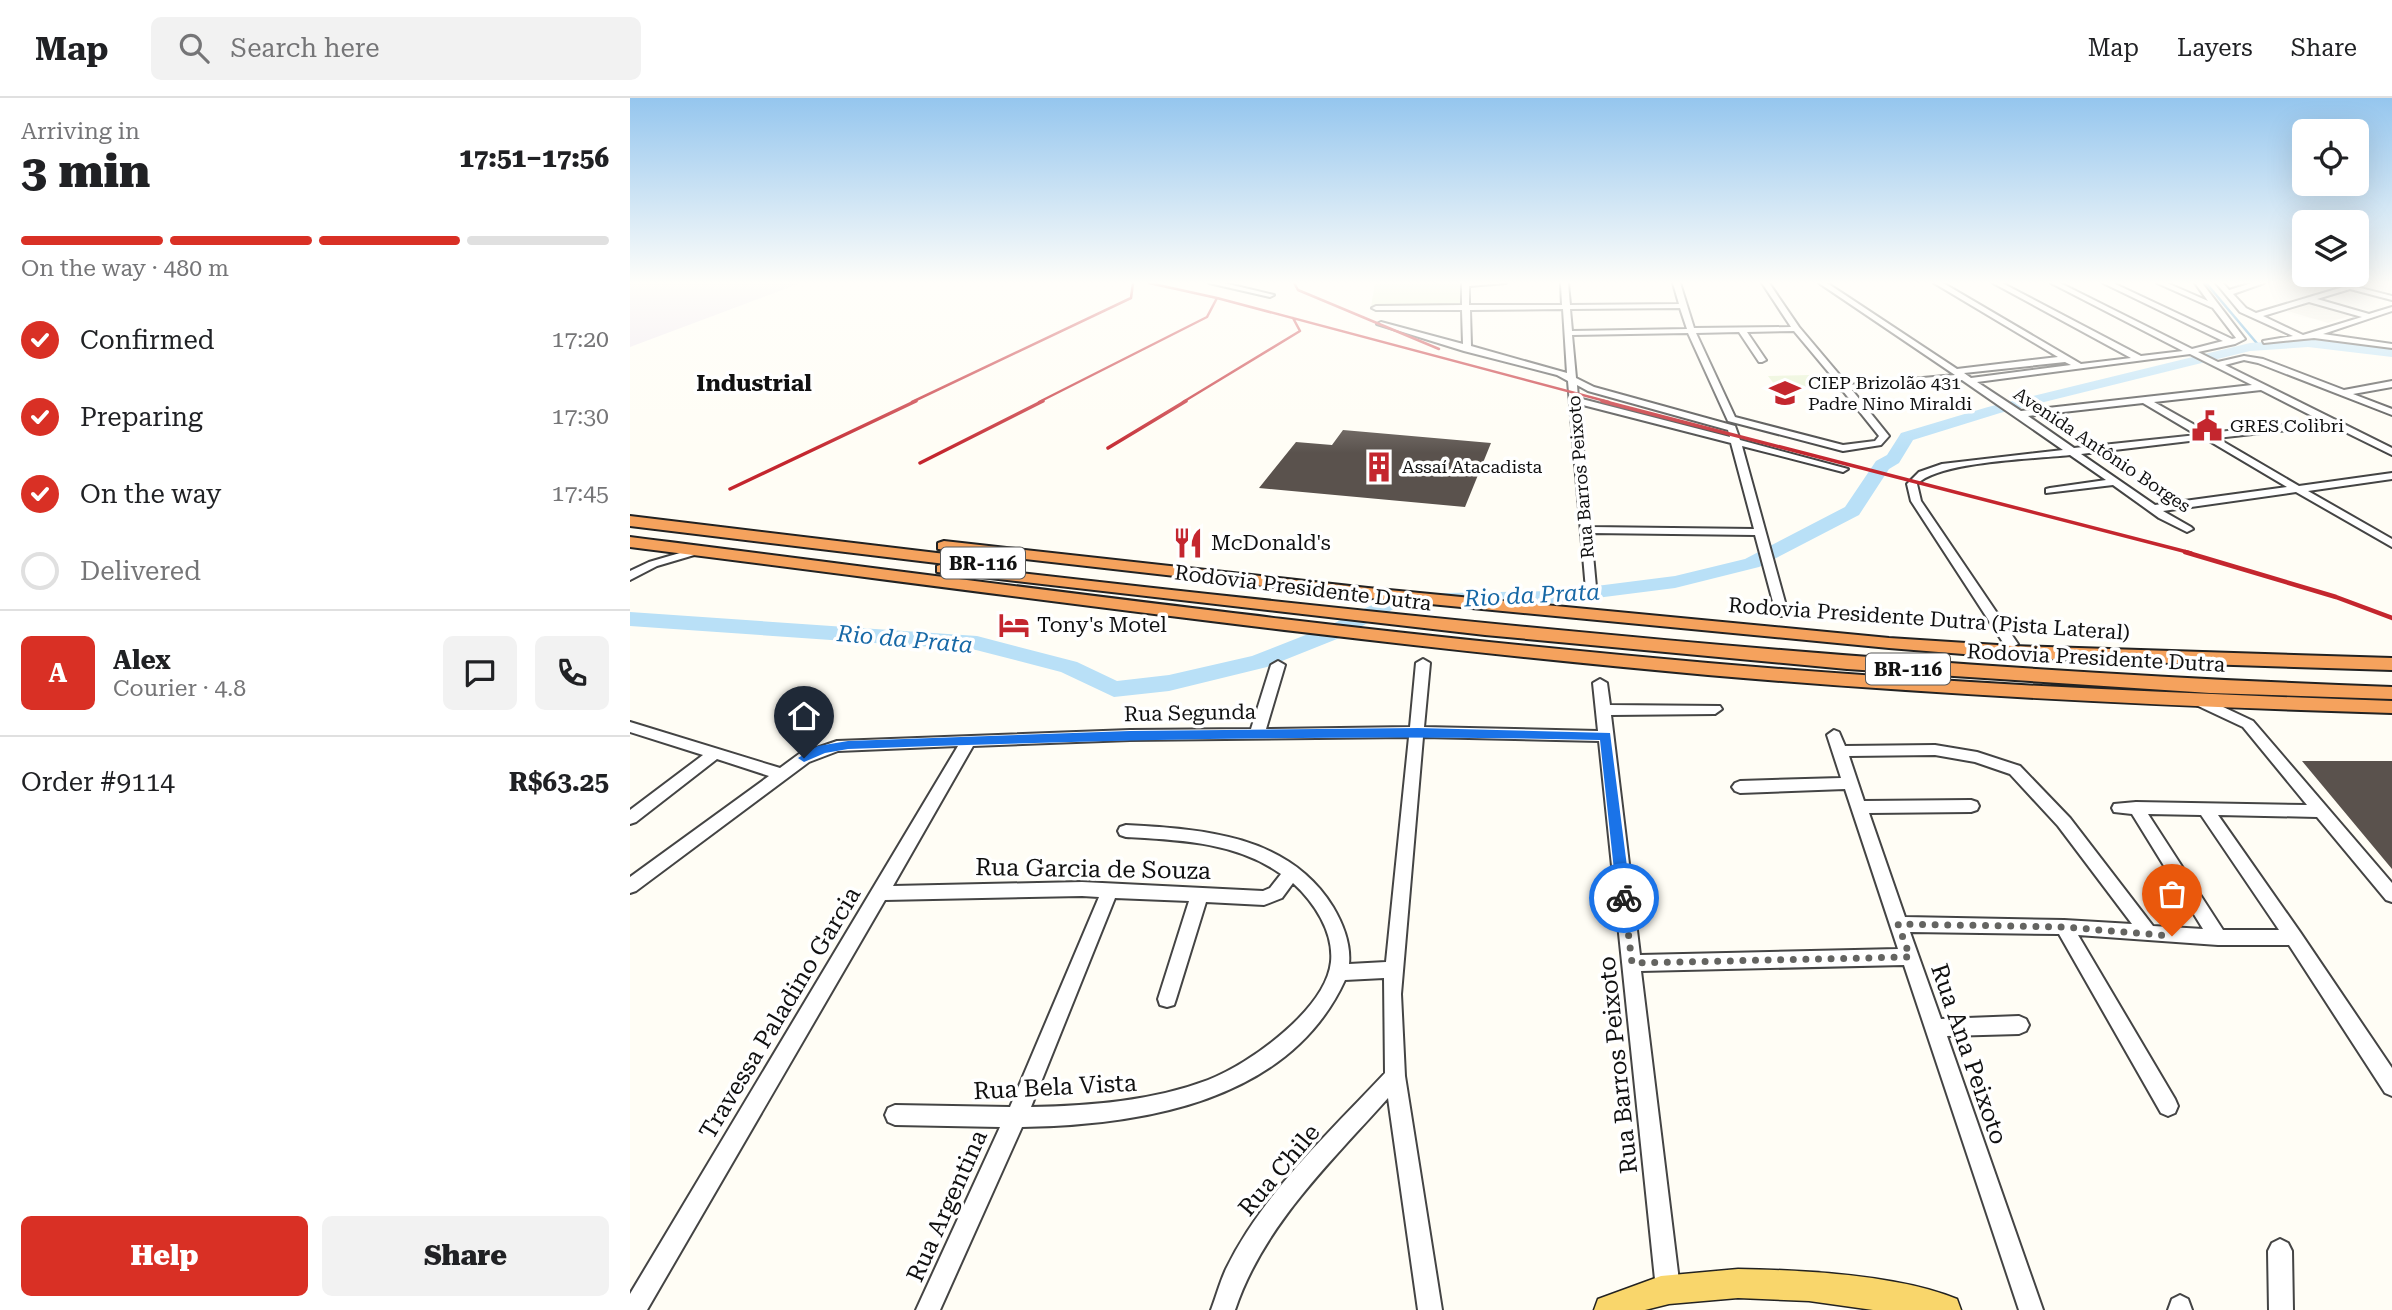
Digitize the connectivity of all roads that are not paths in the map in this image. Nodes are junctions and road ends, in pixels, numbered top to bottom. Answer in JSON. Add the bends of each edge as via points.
{"nodes":[{"id":1,"x":1433,"y":340,"type":"edge"},
{"id":2,"x":1467,"y":340,"type":"edge"},
{"id":3,"x":1569,"y":340,"type":"edge"},
{"id":4,"x":1695,"y":340,"type":"edge"},
{"id":5,"x":1748,"y":340,"type":"edge"},
{"id":6,"x":1804,"y":340,"type":"edge"},
{"id":7,"x":1906,"y":340,"type":"edge"},
{"id":8,"x":2033,"y":340,"type":"edge"},
{"id":9,"x":2103,"y":340,"type":"edge"},
{"id":10,"x":2168,"y":340,"type":"edge"},
{"id":11,"x":2234,"y":340,"type":"edge"},
{"id":12,"x":2281,"y":340,"type":"edge"},
{"id":13,"x":2330,"y":340,"type":"edge"},
{"id":14,"x":2237,"y":341,"type":"joint"},
{"id":15,"x":2267,"y":341,"type":"dead end"},
{"id":16,"x":2392,"y":346,"type":"edge"},
{"id":17,"x":1467,"y":349,"type":"junction"},
{"id":18,"x":2196,"y":353,"type":"junction"},
{"id":19,"x":2066,"y":359,"type":"junction"},
{"id":20,"x":2140,"y":359,"type":"junction"},
{"id":21,"x":1762,"y":360,"type":"dead end"},
{"id":22,"x":2216,"y":363,"type":"junction"},
{"id":23,"x":2078,"y":366,"type":"junction"},
{"id":24,"x":1962,"y":377,"type":"junction"},
{"id":25,"x":1574,"y":380,"type":"junction"},
{"id":26,"x":2392,"y":384,"type":"edge"},
{"id":27,"x":2263,"y":386,"type":"junction"},
{"id":28,"x":1843,"y":388,"type":"junction"},
{"id":29,"x":2343,"y":393,"type":"junction"},
{"id":30,"x":2143,"y":399,"type":"junction"},
{"id":31,"x":1574,"y":400,"type":"junction"},
{"id":32,"x":2012,"y":410,"type":"junction"},
{"id":33,"x":2392,"y":412,"type":"edge"},
{"id":34,"x":2334,"y":422,"type":"junction"},
{"id":35,"x":1732,"y":424,"type":"junction"},
{"id":36,"x":2208,"y":436,"type":"junction"},
{"id":37,"x":1733,"y":440,"type":"junction"},
{"id":38,"x":2075,"y":452,"type":"junction"},
{"id":39,"x":2392,"y":452,"type":"edge"},
{"id":40,"x":1843,"y":470,"type":"dead end"},
{"id":41,"x":2392,"y":476,"type":"edge"},
{"id":42,"x":2114,"y":482,"type":"junction"},
{"id":43,"x":2298,"y":488,"type":"junction"},
{"id":44,"x":2050,"y":491,"type":"dead end"},
{"id":45,"x":630,"y":509,"type":"edge"},
{"id":46,"x":2153,"y":509,"type":"junction"},
{"id":47,"x":630,"y":521,"type":"edge"},
{"id":48,"x":2187,"y":528,"type":"dead end"},
{"id":49,"x":1586,"y":530,"type":"junction"},
{"id":50,"x":630,"y":532,"type":"edge"},
{"id":51,"x":1759,"y":532,"type":"junction"},
{"id":52,"x":630,"y":542,"type":"edge"},
{"id":53,"x":2392,"y":544,"type":"edge"},
{"id":54,"x":655,"y":545,"type":"junction"},
{"id":55,"x":697,"y":551,"type":"junction"},
{"id":56,"x":653,"y":564,"type":"junction"},
{"id":57,"x":630,"y":576,"type":"edge"},
{"id":58,"x":1590,"y":587,"type":"dead end"},
{"id":59,"x":1368,"y":593,"type":"joint"},
{"id":60,"x":1331,"y":608,"type":"junction"},
{"id":61,"x":1782,"y":613,"type":"dead end"},
{"id":62,"x":1579,"y":614,"type":"joint"},
{"id":63,"x":1426,"y":620,"type":"junction"},
{"id":64,"x":2011,"y":644,"type":"junction"},
{"id":65,"x":1966,"y":649,"type":"junction"},
{"id":66,"x":2356,"y":662,"type":"junction"},
{"id":67,"x":1423,"y":663,"type":"dead end"},
{"id":68,"x":2392,"y":664,"type":"edge"},
{"id":69,"x":1278,"y":665,"type":"dead end"},
{"id":70,"x":2392,"y":681,"type":"edge"},
{"id":71,"x":1600,"y":683,"type":"dead end"},
{"id":72,"x":2392,"y":693,"type":"edge"},
{"id":73,"x":2198,"y":700,"type":"junction"},
{"id":74,"x":2259,"y":703,"type":"junction"},
{"id":75,"x":2392,"y":707,"type":"edge"},
{"id":76,"x":1714,"y":709,"type":"dead end"},
{"id":77,"x":1603,"y":710,"type":"junction"},
{"id":78,"x":2248,"y":724,"type":"junction"},
{"id":79,"x":630,"y":727,"type":"edge"},
{"id":80,"x":1418,"y":732,"type":"junction"},
{"id":81,"x":1257,"y":733,"type":"junction"},
{"id":82,"x":1606,"y":736,"type":"junction"},
{"id":83,"x":969,"y":741,"type":"junction"},
{"id":84,"x":715,"y":753,"type":"junction"},
{"id":85,"x":782,"y":774,"type":"junction"},
{"id":86,"x":1850,"y":783,"type":"junction"},
{"id":87,"x":1740,"y":787,"type":"dead end"},
{"id":88,"x":1971,"y":806,"type":"dead end"},
{"id":89,"x":1858,"y":807,"type":"junction"},
{"id":90,"x":2205,"y":809,"type":"junction"},
{"id":91,"x":2318,"y":811,"type":"junction"},
{"id":92,"x":630,"y":818,"type":"edge"},
{"id":93,"x":1126,"y":831,"type":"dead end"},
{"id":94,"x":1292,"y":872,"type":"junction"},
{"id":95,"x":630,"y":886,"type":"edge"},
{"id":96,"x":1110,"y":891,"type":"junction"},
{"id":97,"x":880,"y":892,"type":"junction"},
{"id":98,"x":1200,"y":894,"type":"junction"},
{"id":99,"x":2392,"y":895,"type":"edge"},
{"id":100,"x":1898,"y":924,"type":"junction"},
{"id":101,"x":2064,"y":927,"type":"junction"},
{"id":102,"x":2149,"y":934,"type":"junction"},
{"id":103,"x":2294,"y":937,"type":"junction"},
{"id":104,"x":2218,"y":938,"type":"junction"},
{"id":105,"x":1910,"y":957,"type":"junction"},
{"id":106,"x":1632,"y":963,"type":"junction"},
{"id":107,"x":1392,"y":970,"type":"junction"},
{"id":108,"x":1339,"y":972,"type":"junction"},
{"id":109,"x":1167,"y":999,"type":"dead end"},
{"id":110,"x":2019,"y":1025,"type":"dead end"},
{"id":111,"x":1934,"y":1028,"type":"junction"},
{"id":112,"x":1395,"y":1076,"type":"junction"},
{"id":113,"x":2392,"y":1086,"type":"edge"},
{"id":114,"x":2168,"y":1106,"type":"dead end"},
{"id":115,"x":895,"y":1115,"type":"dead end"},
{"id":116,"x":1016,"y":1117,"type":"junction"},
{"id":117,"x":2280,"y":1251,"type":"dead end"},
{"id":118,"x":1668,"y":1289,"type":"junction"},
{"id":119,"x":1880,"y":1302,"type":"edge"},
{"id":120,"x":634,"y":1310,"type":"edge"},
{"id":121,"x":929,"y":1310,"type":"edge"},
{"id":122,"x":1223,"y":1310,"type":"edge"},
{"id":123,"x":1430,"y":1310,"type":"edge"},
{"id":124,"x":1609,"y":1310,"type":"edge"},
{"id":125,"x":1946,"y":1310,"type":"edge"},
{"id":126,"x":2031,"y":1310,"type":"edge"},
{"id":127,"x":2281,"y":1310,"type":"edge"}],
"edges":[{"from":1,"to":17,"type":"street"},
{"from":2,"to":17,"type":"street"},
{"from":3,"to":25,"type":"street","name":"Rua Barros Peixoto"},
{"from":4,"to":35,"type":"street"},
{"from":5,"to":21,"type":"street"},
{"from":6,"to":28,"type":"street"},
{"from":7,"to":24,"type":"street","name":"Avenida Antônio Borges"},
{"from":8,"to":19,"type":"street"},
{"from":9,"to":20,"type":"street"},
{"from":10,"to":18,"type":"street"},
{"from":11,"to":14,"type":"street"},
{"from":12,"to":15,"type":"street"},
{"from":13,"to":16,"type":"street"},
{"from":14,"to":18,"type":"street"},
{"from":17,"to":25,"type":"street"},
{"from":18,"to":20,"type":"street"},
{"from":18,"to":22,"type":"street"},
{"from":19,"to":23,"type":"street"},
{"from":19,"to":24,"type":"street"},
{"from":20,"to":23,"type":"street"},
{"from":22,"to":27,"type":"street"},
{"from":22,"to":29,"type":"street","via":[[2260,361]]},
{"from":23,"to":24,"type":"street"},
{"from":24,"to":28,"type":"street"},
{"from":24,"to":32,"type":"street","name":"Avenida Antônio Borges"},
{"from":25,"to":31,"type":"street","name":"Rua Barros Peixoto"},
{"from":25,"to":35,"type":"street","via":[[1591,389]]},
{"from":26,"to":29,"type":"street"},
{"from":27,"to":30,"type":"street"},
{"from":27,"to":34,"type":"street"},
{"from":28,"to":35,"type":"street","via":[[1884,436],[1874,445],[1843,448]]},
{"from":29,"to":33,"type":"street"},
{"from":30,"to":32,"type":"street"},
{"from":30,"to":36,"type":"street"},
{"from":31,"to":37,"type":"street"},
{"from":31,"to":49,"type":"street","name":"Rua Barros Peixoto"},
{"from":32,"to":38,"type":"street","name":"Avenida Antônio Borges"},
{"from":34,"to":36,"type":"street"},
{"from":34,"to":39,"type":"street"},
{"from":35,"to":37,"type":"street"},
{"from":36,"to":38,"type":"street"},
{"from":36,"to":43,"type":"street"},
{"from":37,"to":40,"type":"street"},
{"from":37,"to":51,"type":"street"},
{"from":38,"to":42,"type":"street","name":"Avenida Antônio Borges"},
{"from":38,"to":64,"type":"street","via":[[1934,468],[1912,484],[1922,513]]},
{"from":41,"to":43,"type":"street"},
{"from":42,"to":44,"type":"street"},
{"from":42,"to":46,"type":"street","name":"Avenida Antônio Borges"},
{"from":43,"to":46,"type":"street"},
{"from":43,"to":53,"type":"street"},
{"from":45,"to":59,"type":"highway","name":"Rodovia Presidente Dutra (Pista Lateral)","number":"BR-116"},
{"from":46,"to":48,"type":"street","name":"Avenida Antônio Borges"},
{"from":47,"to":60,"type":"highway","name":"Rodovia Presidente Dutra","number":"BR-116"},
{"from":49,"to":51,"type":"street"},
{"from":49,"to":58,"type":"street","name":"Rua Barros Peixoto"},
{"from":50,"to":60,"type":"highway","name":"Rodovia Presidente Dutra","number":"BR-116"},
{"from":51,"to":61,"type":"street"},
{"from":52,"to":54,"type":"highway","number":"BR-116"},
{"from":54,"to":55,"type":"highway","number":"BR-116"},
{"from":54,"to":56,"type":"street","via":[[658,553]]},
{"from":55,"to":56,"type":"street"},
{"from":55,"to":73,"type":"highway","number":"BR-116","via":[[1613,661],[1932,688]]},
{"from":56,"to":57,"type":"street"},
{"from":59,"to":62,"type":"highway","name":"Rodovia Presidente Dutra (Pista Lateral)","number":"BR-116"},
{"from":60,"to":63,"type":"highway","name":"Rodovia Presidente Dutra","number":"BR-116"},
{"from":62,"to":65,"type":"highway","name":"Rodovia Presidente Dutra (Pista Lateral)","number":"BR-116"},
{"from":63,"to":70,"type":"highway","name":"Rodovia Presidente Dutra","number":"BR-116","via":[[1943,660]]},
{"from":63,"to":72,"type":"highway","name":"Rodovia Presidente Dutra","number":"BR-116","via":[[1956,673]]},
{"from":64,"to":65,"type":"highway"},
{"from":64,"to":66,"type":"highway","via":[[2274,653]]},
{"from":65,"to":66,"type":"highway","name":"Rodovia Presidente Dutra (Pista Lateral)","number":"BR-116"},
{"from":66,"to":68,"type":"highway","name":"Rodovia Presidente Dutra (Pista Lateral)","number":"BR-116"},
{"from":67,"to":80,"type":"street"},
{"from":69,"to":81,"type":"street"},
{"from":71,"to":77,"type":"street","name":"Rua Barros Peixoto"},
{"from":73,"to":74,"type":"highway","number":"BR-116"},
{"from":73,"to":78,"type":"street"},
{"from":74,"to":75,"type":"highway","number":"BR-116"},
{"from":74,"to":78,"type":"street","via":[[2248,713]]},
{"from":76,"to":77,"type":"street"},
{"from":77,"to":82,"type":"street","name":"Rua Barros Peixoto"},
{"from":78,"to":91,"type":"street"},
{"from":79,"to":84,"type":"street"},
{"from":80,"to":81,"type":"street","name":"Rua Segunda"},
{"from":80,"to":82,"type":"street","name":"Rua Segunda"},
{"from":80,"to":107,"type":"street"},
{"from":81,"to":83,"type":"street","name":"Rua Segunda"},
{"from":82,"to":106,"type":"street","name":"Rua Barros Peixoto"},
{"from":83,"to":85,"type":"street","name":"Rua Segunda","via":[[837,746],[811,754]]},
{"from":83,"to":97,"type":"street","name":"Travessa Paladino Garcia"},
{"from":84,"to":85,"type":"street"},
{"from":84,"to":92,"type":"street"},
{"from":85,"to":95,"type":"street","name":"Rua Segunda"},
{"from":86,"to":87,"type":"street"},
{"from":86,"to":89,"type":"street","name":"Rua Ana Peixoto"},
{"from":86,"to":102,"type":"street","name":"Rua Ana Peixoto","via":[[1836,743],[1977,757],[2015,771],[2064,822]]},
{"from":88,"to":89,"type":"street"},
{"from":89,"to":100,"type":"street","name":"Rua Ana Peixoto"},
{"from":90,"to":91,"type":"street"},
{"from":90,"to":103,"type":"street"},
{"from":90,"to":104,"type":"street","via":[[2128,808]]},
{"from":91,"to":99,"type":"street"},
{"from":93,"to":94,"type":"street","via":[[1223,841]]},
{"from":94,"to":98,"type":"street","name":"Rua Garcia de Souza","via":[[1270,897]]},
{"from":94,"to":108,"type":"street","via":[[1322,903],[1333,926]]},
{"from":96,"to":97,"type":"street","name":"Rua Garcia de Souza"},
{"from":96,"to":98,"type":"street","name":"Rua Garcia de Souza"},
{"from":96,"to":116,"type":"street","name":"Rua Argentina"},
{"from":97,"to":120,"type":"street","name":"Travessa Paladino Garcia"},
{"from":98,"to":109,"type":"street"},
{"from":100,"to":101,"type":"street"},
{"from":100,"to":105,"type":"street","name":"Rua Ana Peixoto"},
{"from":101,"to":102,"type":"street"},
{"from":101,"to":114,"type":"street"},
{"from":102,"to":104,"type":"street"},
{"from":103,"to":104,"type":"street"},
{"from":103,"to":113,"type":"street"},
{"from":105,"to":106,"type":"street"},
{"from":105,"to":111,"type":"street","name":"Rua Ana Peixoto"},
{"from":106,"to":118,"type":"street","name":"Rua Barros Peixoto"},
{"from":107,"to":108,"type":"street"},
{"from":107,"to":112,"type":"street"},
{"from":108,"to":116,"type":"street","name":"Rua Bela Vista","via":[[1306,1022],[1282,1045],[1212,1088],[1155,1105]]},
{"from":110,"to":111,"type":"street"},
{"from":111,"to":126,"type":"street","name":"Rua Ana Peixoto"},
{"from":112,"to":122,"type":"street","name":"Rua Chile","via":[[1262,1228],[1234,1275]]},
{"from":112,"to":123,"type":"street"},
{"from":115,"to":116,"type":"street","name":"Rua Bela Vista"},
{"from":116,"to":121,"type":"street","name":"Rua Argentina"},
{"from":117,"to":127,"type":"street"},
{"from":118,"to":119,"type":"main road","via":[[1790,1286]]},
{"from":118,"to":124,"type":"main road"},
{"from":119,"to":125,"type":"main road"}]}
